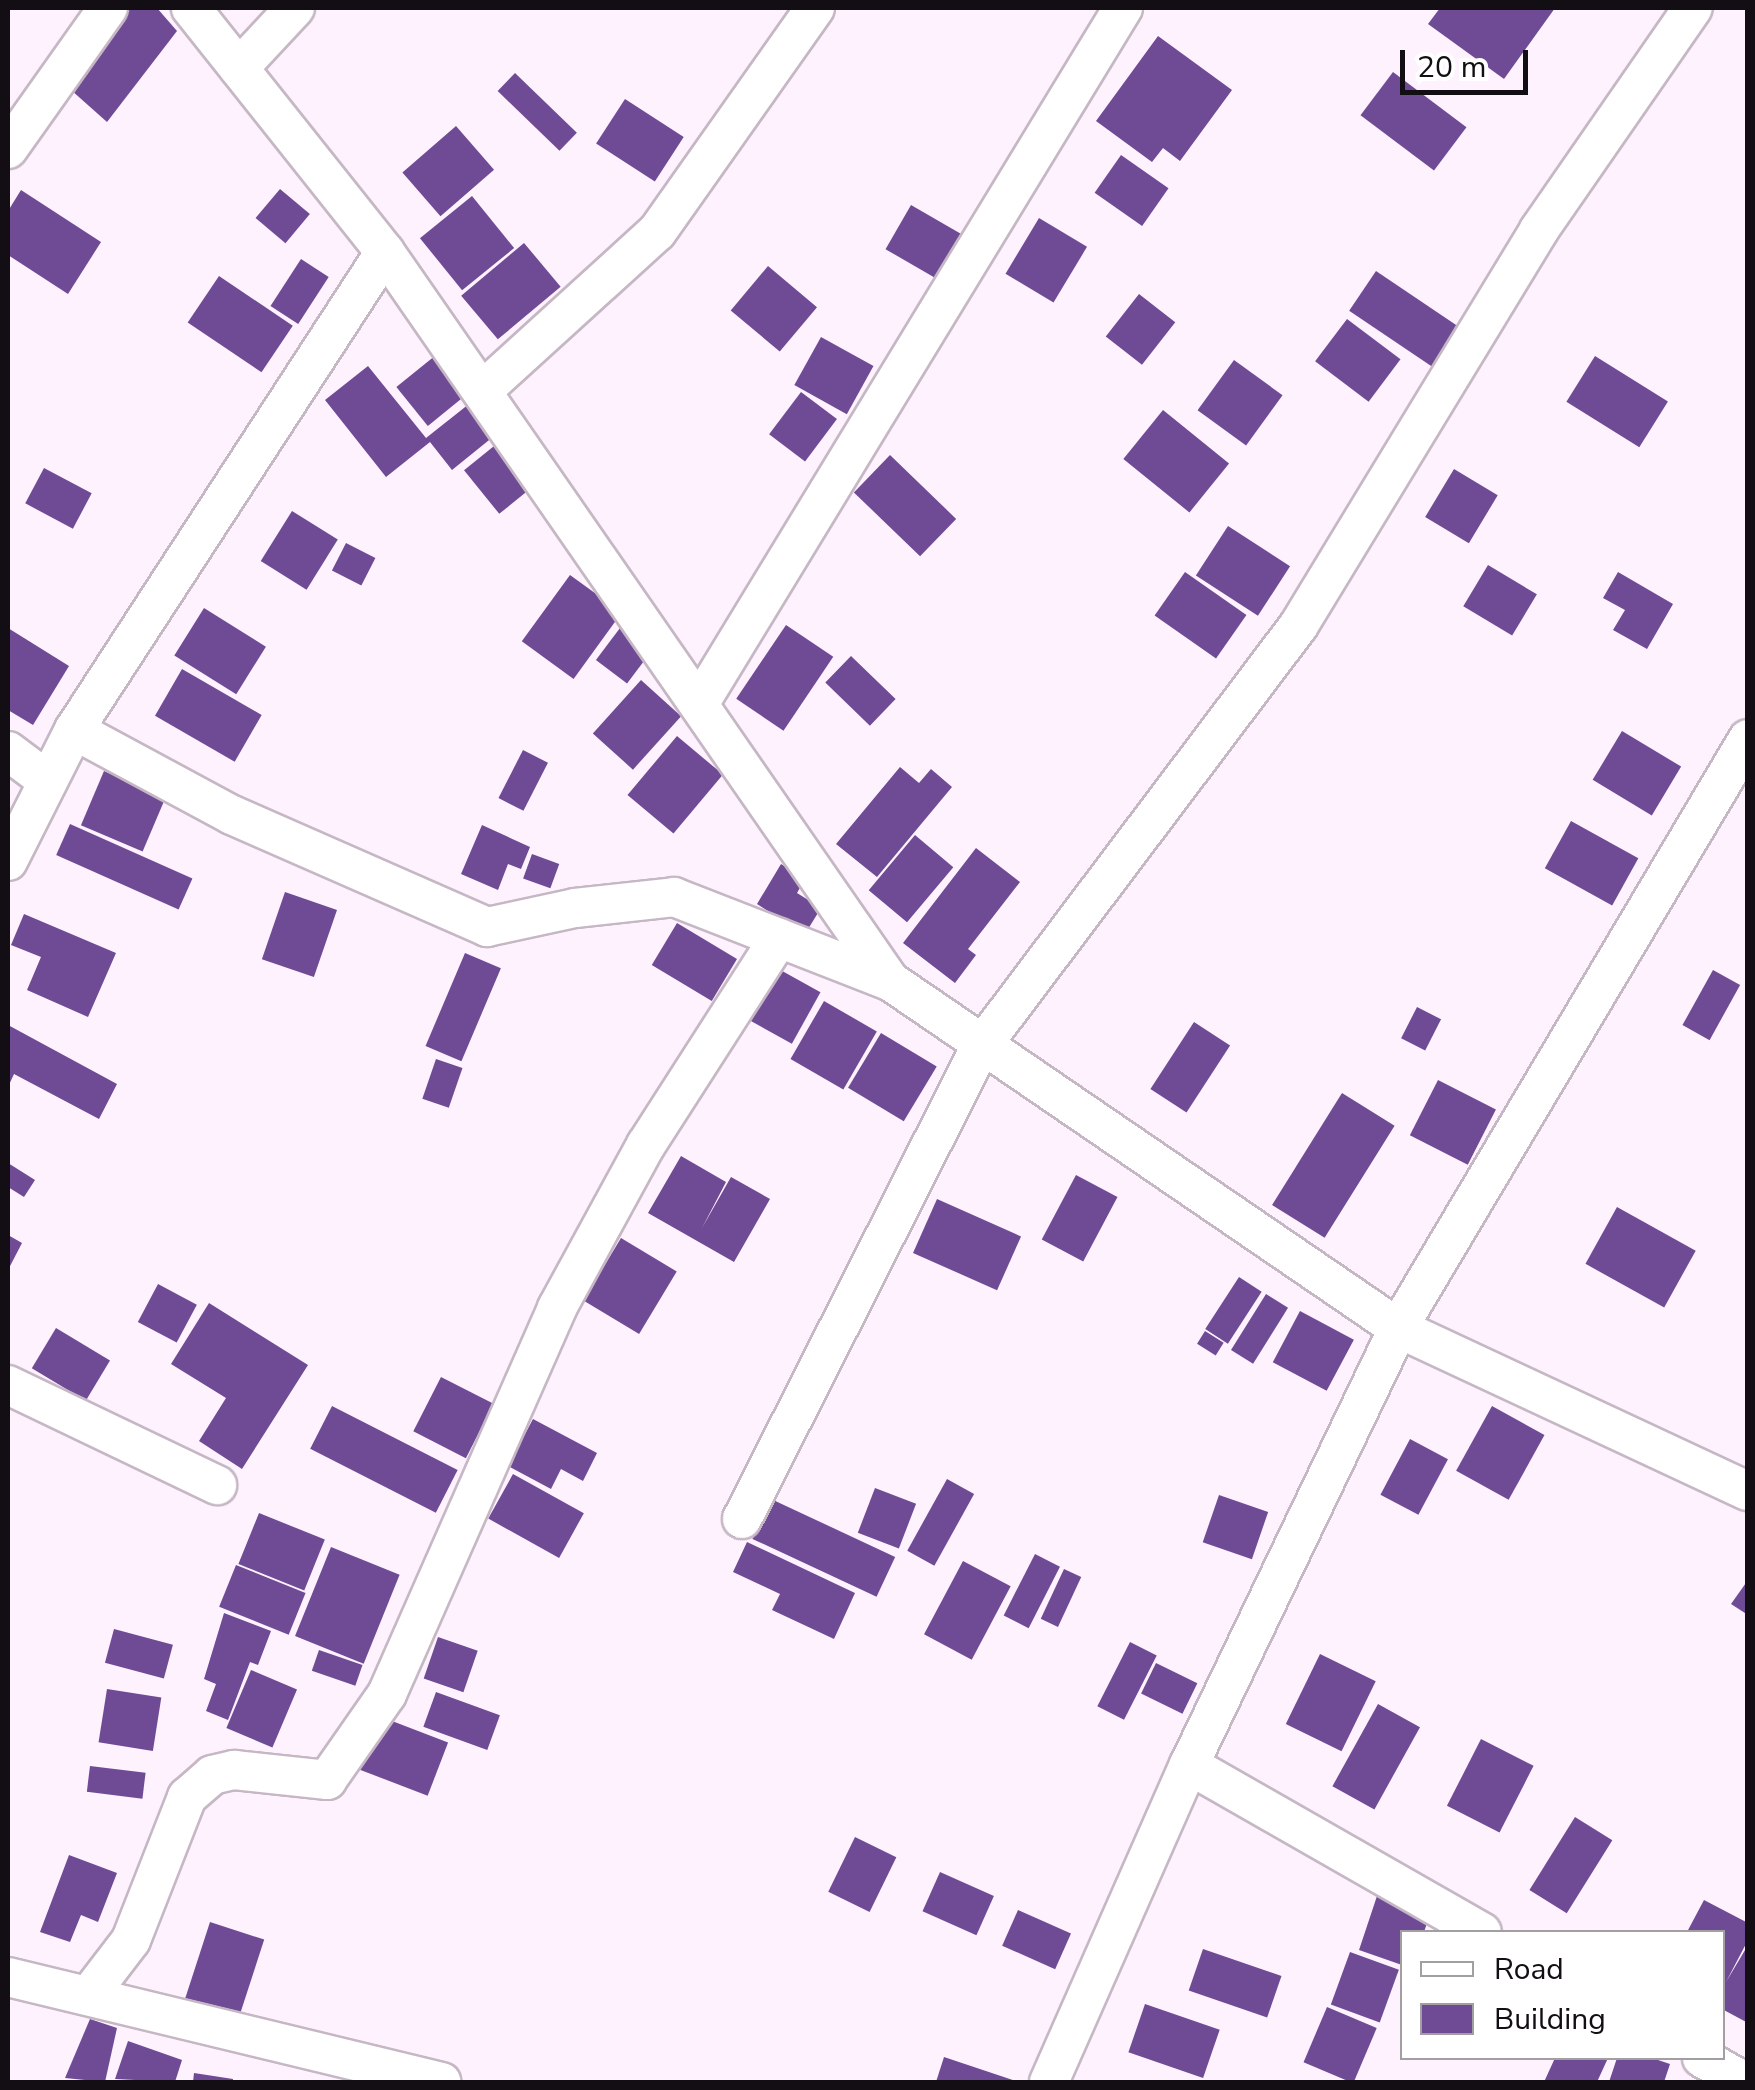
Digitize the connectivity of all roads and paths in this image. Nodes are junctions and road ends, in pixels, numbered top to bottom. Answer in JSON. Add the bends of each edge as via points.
{"nodes":[{"id":1,"x":108,"y":8,"type":"edge"},
{"id":2,"x":190,"y":8,"type":"edge"},
{"id":3,"x":296,"y":8,"type":"edge"},
{"id":4,"x":815,"y":8,"type":"edge"},
{"id":5,"x":1123,"y":8,"type":"edge"},
{"id":6,"x":1693,"y":8,"type":"edge"},
{"id":7,"x":239,"y":68,"type":"junction"},
{"id":8,"x":8,"y":149,"type":"edge"},
{"id":9,"x":385,"y":252,"type":"junction"},
{"id":10,"x":482,"y":391,"type":"junction"},
{"id":11,"x":699,"y":704,"type":"junction"},
{"id":12,"x":74,"y":730,"type":"junction"},
{"id":13,"x":1748,"y":739,"type":"edge"},
{"id":14,"x":8,"y":751,"type":"edge"},
{"id":15,"x":48,"y":781,"type":"junction"},
{"id":16,"x":8,"y":861,"type":"edge"},
{"id":17,"x":779,"y":938,"type":"junction"},
{"id":18,"x":890,"y":981,"type":"junction"},
{"id":19,"x":980,"y":1048,"type":"junction"},
{"id":20,"x":1398,"y":1328,"type":"junction"},
{"id":21,"x":8,"y":1385,"type":"edge"},
{"id":22,"x":217,"y":1485,"type":"dead end"},
{"id":23,"x":1748,"y":1491,"type":"edge"},
{"id":24,"x":742,"y":1519,"type":"dead end"},
{"id":25,"x":1188,"y":1766,"type":"junction"},
{"id":26,"x":1478,"y":1930,"type":"edge"},
{"id":27,"x":8,"y":1977,"type":"edge"},
{"id":28,"x":90,"y":1995,"type":"junction"},
{"id":29,"x":1706,"y":2060,"type":"edge"},
{"id":30,"x":441,"y":2082,"type":"edge"},
{"id":31,"x":1049,"y":2082,"type":"edge"},
{"id":32,"x":1746,"y":2082,"type":"edge"}],
"edges":[{"from":1,"to":8,"type":"street"},
{"from":2,"to":7,"type":"street"},
{"from":3,"to":7,"type":"street"},
{"from":4,"to":10,"type":"street","via":[[657,232]]},
{"from":5,"to":11,"type":"street"},
{"from":6,"to":19,"type":"street","via":[[1539,230],[1299,625]]},
{"from":7,"to":9,"type":"street"},
{"from":9,"to":10,"type":"street"},
{"from":9,"to":12,"type":"street"},
{"from":10,"to":11,"type":"street"},
{"from":11,"to":18,"type":"street"},
{"from":12,"to":15,"type":"street"},
{"from":12,"to":17,"type":"street","via":[[232,814],[487,927],[674,897]]},
{"from":13,"to":20,"type":"street"},
{"from":14,"to":15,"type":"street"},
{"from":15,"to":16,"type":"street"},
{"from":17,"to":18,"type":"street"},
{"from":17,"to":28,"type":"street","via":[[646,1145],[558,1308],[388,1694],[327,1780],[234,1770],[212,1774],[186,1797],[132,1940]]},
{"from":18,"to":19,"type":"street"},
{"from":19,"to":20,"type":"street"},
{"from":19,"to":24,"type":"street"},
{"from":20,"to":23,"type":"street"},
{"from":20,"to":25,"type":"street"},
{"from":21,"to":22,"type":"street"},
{"from":25,"to":26,"type":"street"},
{"from":25,"to":31,"type":"street"},
{"from":27,"to":28,"type":"street"},
{"from":28,"to":30,"type":"street"},
{"from":29,"to":32,"type":"street"}]}
